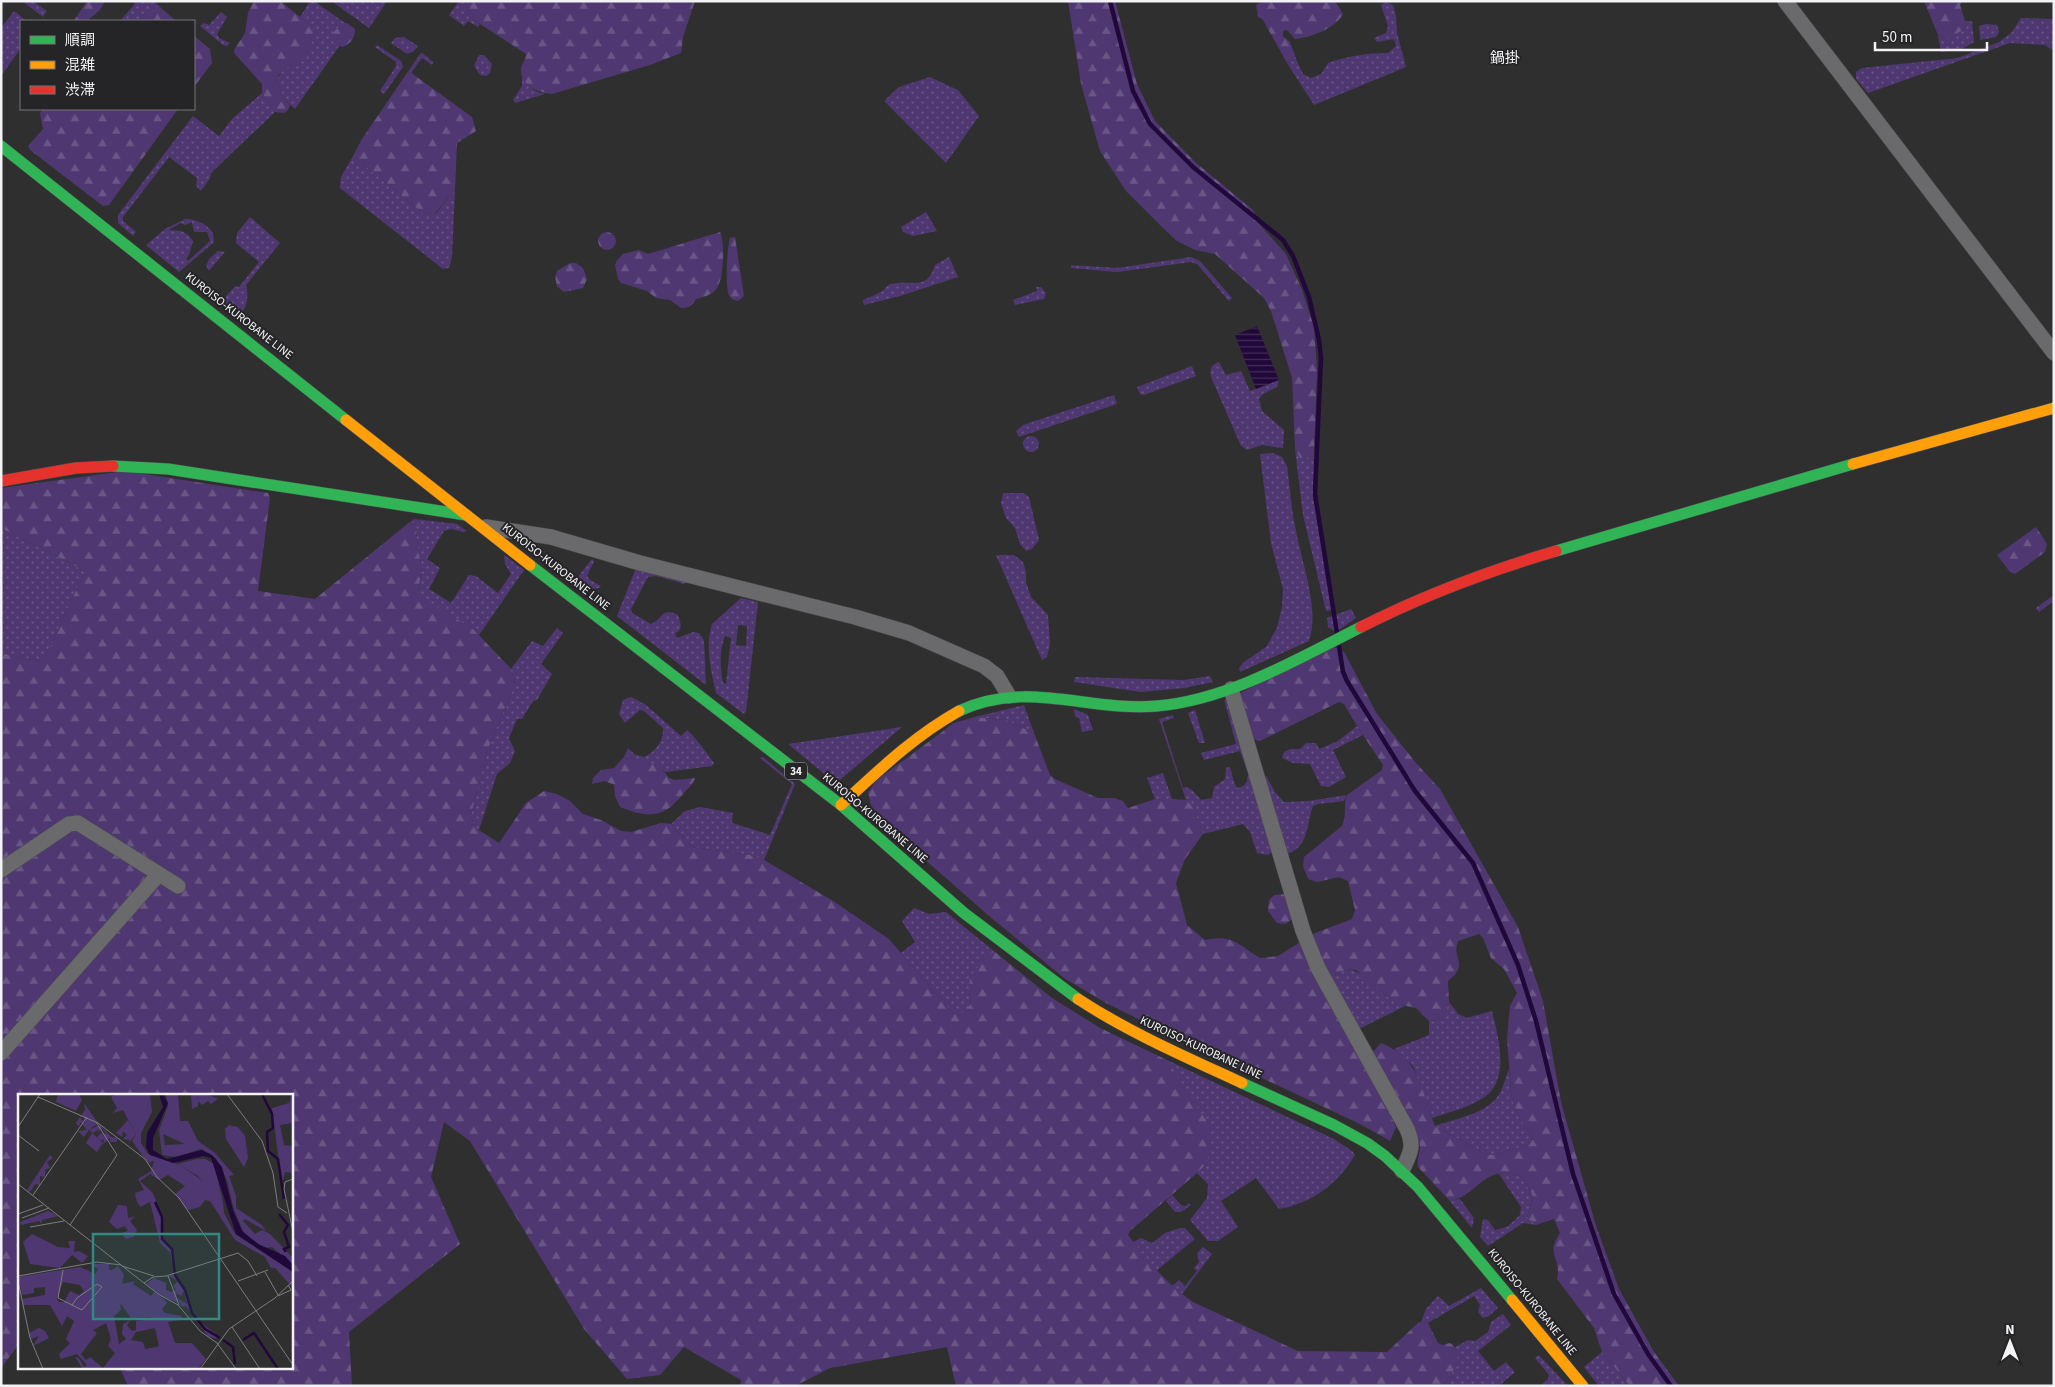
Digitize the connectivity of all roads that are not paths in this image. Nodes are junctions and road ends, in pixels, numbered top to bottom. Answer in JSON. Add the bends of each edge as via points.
{"nodes":[{"id":1,"x":1785,"y":1,"type":"edge"},
{"id":2,"x":1,"y":146,"type":"edge"},
{"id":3,"x":2054,"y":353,"type":"edge"},
{"id":4,"x":2054,"y":408,"type":"edge"},
{"id":5,"x":1,"y":481,"type":"edge"},
{"id":6,"x":466,"y":515,"type":"junction"},
{"id":7,"x":480,"y":526,"type":"junction"},
{"id":8,"x":1231,"y":689,"type":"junction"},
{"id":9,"x":1009,"y":696,"type":"junction"},
{"id":10,"x":841,"y":805,"type":"junction"},
{"id":11,"x":1,"y":870,"type":"edge"},
{"id":12,"x":159,"y":874,"type":"junction"},
{"id":13,"x":178,"y":886,"type":"dead end"},
{"id":14,"x":1,"y":1054,"type":"edge"},
{"id":15,"x":1402,"y":1171,"type":"junction"},
{"id":16,"x":1583,"y":1386,"type":"edge"}],
"edges":[{"from":1,"to":3,"type":"street"},
{"from":2,"to":6,"type":"main road","name":"KUROISO-KUROBANE LINE","number":"34"},
{"from":4,"to":8,"type":"main road","via":[[1666,518],[1458,582]]},
{"from":5,"to":6,"type":"main road","via":[[76,468],[124,466],[168,469]]},
{"from":6,"to":7,"type":"main road","name":"KUROISO-KUROBANE LINE","number":"34"},
{"from":7,"to":9,"type":"street","via":[[551,537],[909,633],[984,666],[997,676]]},
{"from":7,"to":10,"type":"main road","name":"KUROISO-KUROBANE LINE","number":"34"},
{"from":8,"to":9,"type":"main road","via":[[1170,705],[1143,707],[1050,696]]},
{"from":8,"to":15,"type":"street","via":[[1318,968],[1411,1140],[1412,1150]]},
{"from":9,"to":10,"type":"main road","via":[[968,708],[934,725]]},
{"from":10,"to":15,"type":"main road","name":"KUROISO-KUROBANE LINE","number":"34","via":[[964,912],[1061,988],[1100,1014],[1342,1130],[1367,1143]]},
{"from":11,"to":12,"type":"street","via":[[69,824],[78,823]]},
{"from":12,"to":13,"type":"street"},
{"from":12,"to":14,"type":"street"},
{"from":15,"to":16,"type":"main road","name":"KUROISO-KUROBANE LINE","number":"34"}]}
